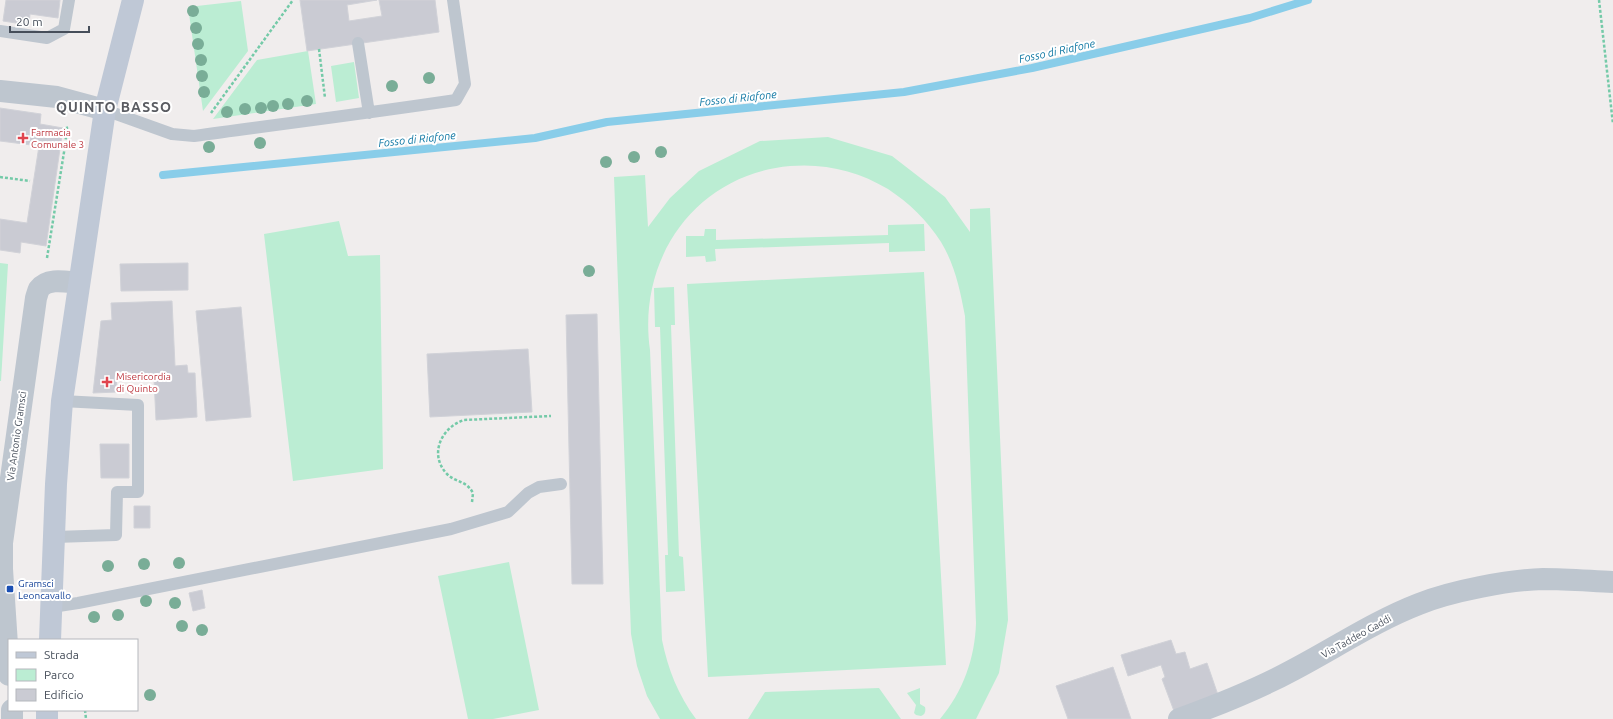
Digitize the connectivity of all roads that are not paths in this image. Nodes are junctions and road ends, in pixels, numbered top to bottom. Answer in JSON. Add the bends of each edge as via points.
{"nodes":[{"id":1,"x":69,"y":0,"type":"edge"},
{"id":2,"x":133,"y":0,"type":"edge"},
{"id":3,"x":453,"y":0,"type":"edge"},
{"id":4,"x":0,"y":31,"type":"edge"},
{"id":5,"x":358,"y":43,"type":"dead end"},
{"id":6,"x":0,"y":91,"type":"edge"},
{"id":7,"x":105,"y":110,"type":"junction"},
{"id":8,"x":369,"y":113,"type":"junction"},
{"id":9,"x":79,"y":284,"type":"junction"},
{"id":10,"x":62,"y":401,"type":"junction"},
{"id":11,"x":561,"y":484,"type":"dead end"},
{"id":12,"x":2,"y":524,"type":"edge"},
{"id":13,"x":55,"y":537,"type":"junction"},
{"id":14,"x":1613,"y":582,"type":"edge"},
{"id":15,"x":52,"y":607,"type":"junction"},
{"id":16,"x":50,"y":639,"type":"edge"},
{"id":17,"x":8,"y":660,"type":"edge"},
{"id":18,"x":1179,"y":719,"type":"edge"}],
"edges":[{"from":1,"to":4,"type":"lane","via":[[64,28],[47,38]]},
{"from":2,"to":7,"type":"main road"},
{"from":3,"to":8,"type":"lane","via":[[465,84],[456,100]]},
{"from":5,"to":8,"type":"lane"},
{"from":6,"to":7,"type":"street","via":[[57,97]]},
{"from":7,"to":8,"type":"lane","via":[[172,134],[194,136]]},
{"from":7,"to":9,"type":"main road"},
{"from":9,"to":10,"type":"main road"},
{"from":9,"to":12,"type":"street","name":"Via Antonio Gramsci","via":[[56,281],[39,288]]},
{"from":10,"to":13,"type":"main road"},
{"from":10,"to":13,"type":"lane","via":[[138,405],[138,492],[117,492],[116,535]]},
{"from":11,"to":15,"type":"lane","via":[[539,487],[528,493],[508,512],[446,530]]},
{"from":12,"to":17,"type":"street","name":"Via Antonio Gramsci"},
{"from":13,"to":15,"type":"main road"},
{"from":14,"to":18,"type":"street","name":"Via Taddeo Gaddi","via":[[1542,579],[1460,592],[1420,603],[1373,624],[1308,662],[1236,698]]},
{"from":15,"to":16,"type":"main road"}]}
